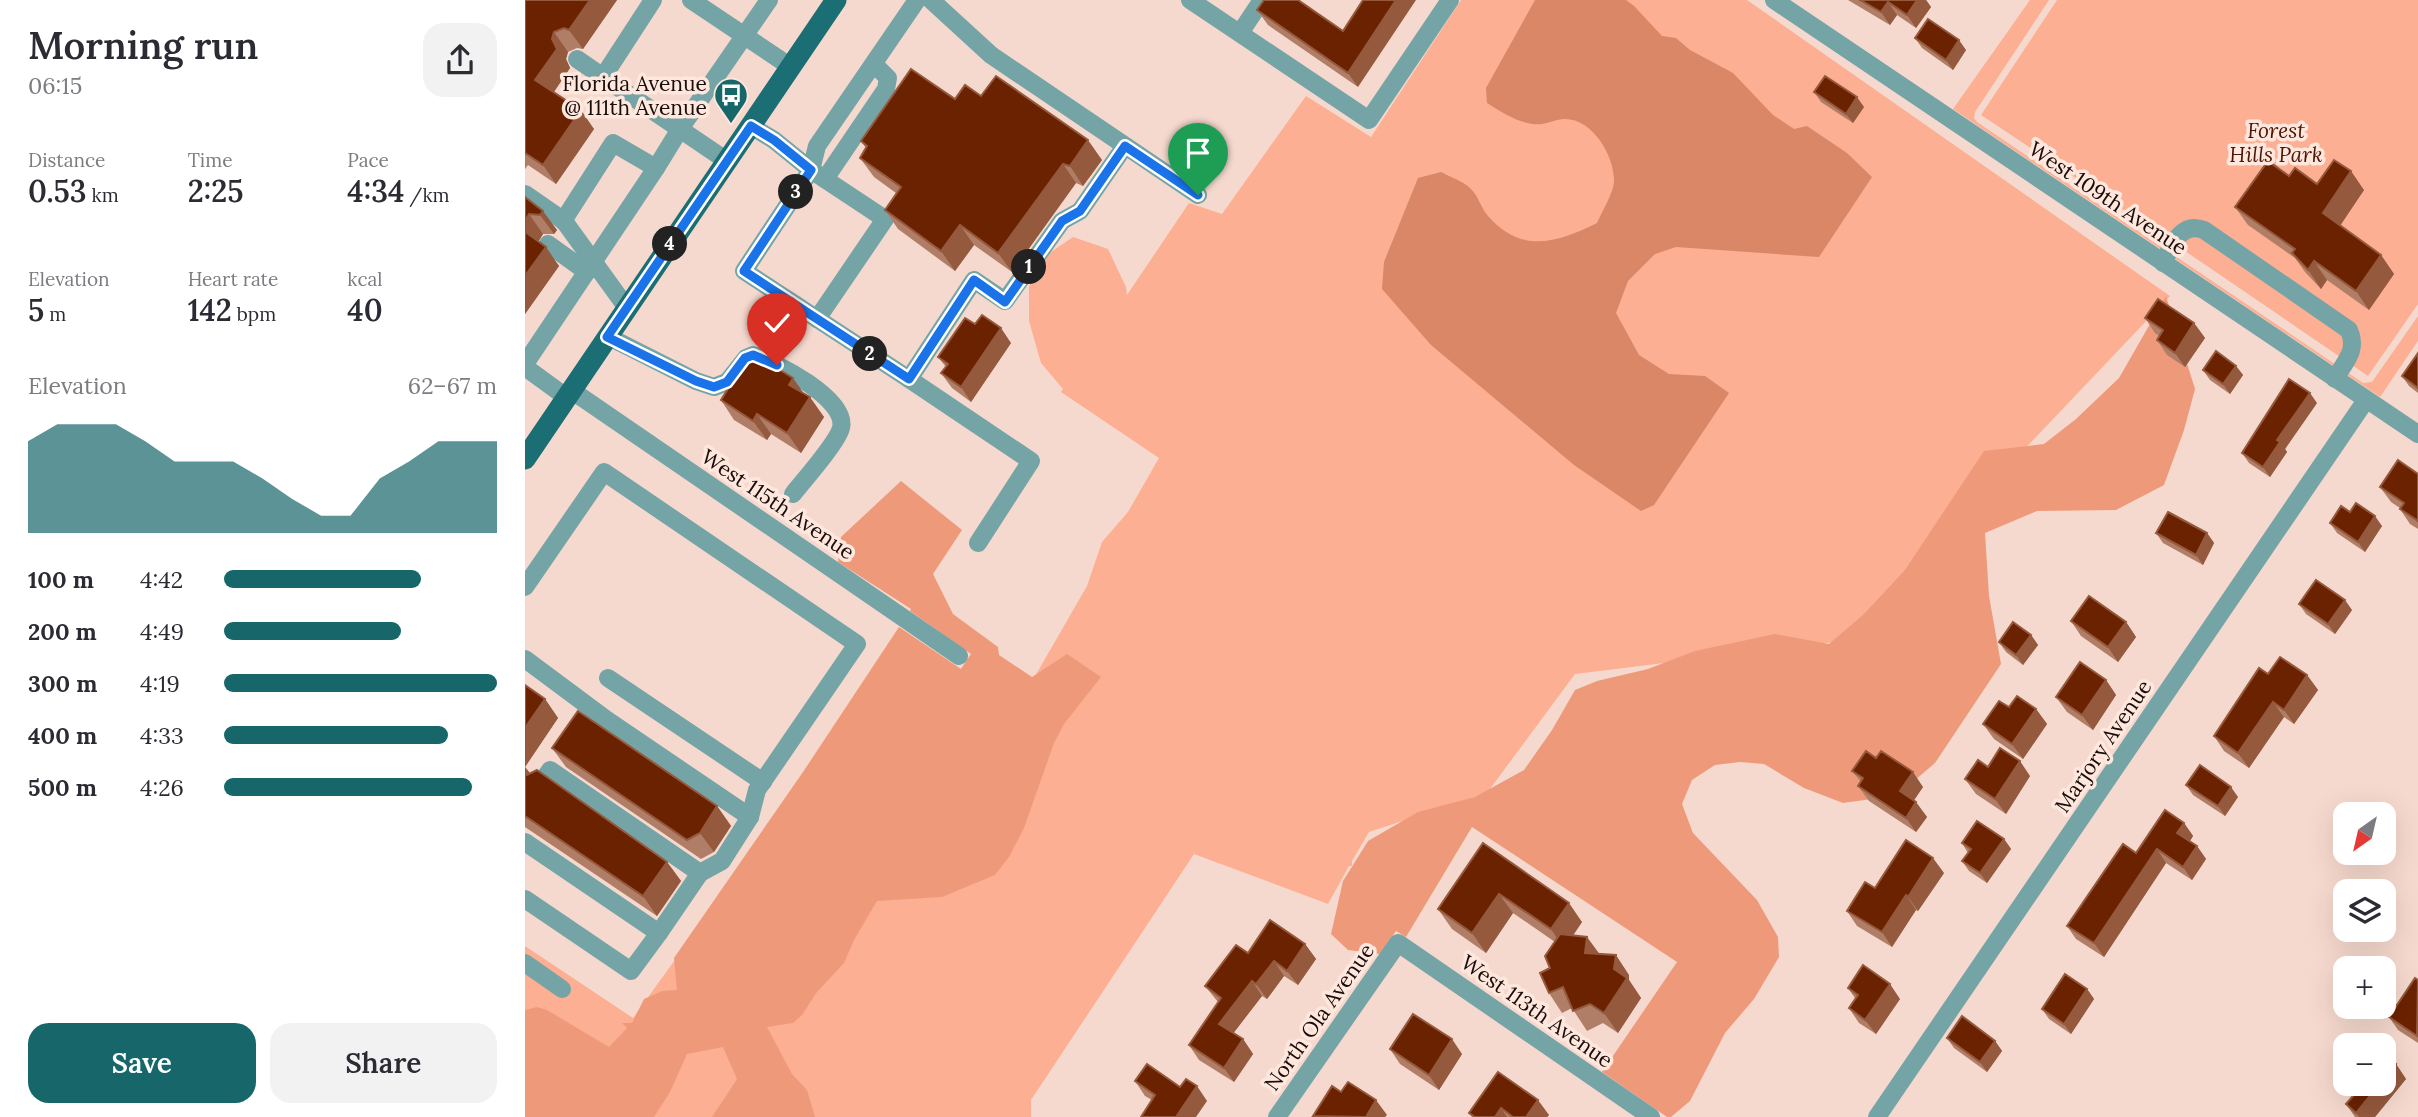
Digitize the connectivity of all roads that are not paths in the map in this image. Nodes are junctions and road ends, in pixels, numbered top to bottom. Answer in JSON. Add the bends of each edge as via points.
{"nodes":[{"id":1,"x":653,"y":0,"type":"edge"},
{"id":2,"x":691,"y":0,"type":"edge"},
{"id":3,"x":769,"y":0,"type":"edge"},
{"id":4,"x":837,"y":0,"type":"edge"},
{"id":5,"x":918,"y":0,"type":"edge"},
{"id":6,"x":931,"y":0,"type":"edge"},
{"id":7,"x":1190,"y":0,"type":"edge"},
{"id":8,"x":1262,"y":0,"type":"edge"},
{"id":9,"x":1450,"y":0,"type":"edge"},
{"id":10,"x":1774,"y":0,"type":"edge"},
{"id":11,"x":1240,"y":33,"type":"junction"},
{"id":12,"x":744,"y":36,"type":"junction"},
{"id":13,"x":576,"y":59,"type":"dead end"},
{"id":14,"x":874,"y":64,"type":"junction"},
{"id":15,"x":791,"y":67,"type":"junction"},
{"id":16,"x":603,"y":77,"type":"junction"},
{"id":17,"x":751,"y":126,"type":"junction"},
{"id":18,"x":680,"y":129,"type":"junction"},
{"id":19,"x":1125,"y":146,"type":"junction"},
{"id":20,"x":727,"y":160,"type":"junction"},
{"id":21,"x":656,"y":168,"type":"junction"},
{"id":22,"x":818,"y":175,"type":"junction"},
{"id":23,"x":525,"y":194,"type":"edge"},
{"id":24,"x":1198,"y":195,"type":"dead end"},
{"id":25,"x":563,"y":221,"type":"junction"},
{"id":26,"x":548,"y":244,"type":"dead end"},
{"id":27,"x":2163,"y":262,"type":"junction"},
{"id":28,"x":591,"y":267,"type":"junction"},
{"id":29,"x":627,"y":308,"type":"junction"},
{"id":30,"x":817,"y":319,"type":"junction"},
{"id":31,"x":607,"y":337,"type":"junction"},
{"id":32,"x":525,"y":366,"type":"edge"},
{"id":33,"x":909,"y":379,"type":"junction"},
{"id":34,"x":2335,"y":379,"type":"junction"},
{"id":35,"x":569,"y":393,"type":"junction"},
{"id":36,"x":2366,"y":400,"type":"junction"},
{"id":37,"x":2418,"y":434,"type":"edge"},
{"id":38,"x":525,"y":459,"type":"edge"},
{"id":39,"x":793,"y":495,"type":"dead end"},
{"id":40,"x":978,"y":542,"type":"dead end"},
{"id":41,"x":525,"y":587,"type":"edge"},
{"id":42,"x":960,"y":656,"type":"dead end"},
{"id":43,"x":525,"y":659,"type":"edge"},
{"id":44,"x":608,"y":678,"type":"dead end"},
{"id":45,"x":763,"y":782,"type":"junction"},
{"id":46,"x":541,"y":783,"type":"edge"},
{"id":47,"x":751,"y":817,"type":"junction"},
{"id":48,"x":525,"y":842,"type":"edge"},
{"id":49,"x":700,"y":873,"type":"junction"},
{"id":50,"x":525,"y":900,"type":"edge"},
{"id":51,"x":659,"y":933,"type":"junction"},
{"id":52,"x":1398,"y":943,"type":"joint"},
{"id":53,"x":525,"y":963,"type":"edge"},
{"id":54,"x":562,"y":989,"type":"dead end"},
{"id":55,"x":1277,"y":1117,"type":"edge"},
{"id":56,"x":1651,"y":1117,"type":"edge"},
{"id":57,"x":1877,"y":1117,"type":"edge"}],
"edges":[{"from":1,"to":16,"type":"street"},
{"from":2,"to":12,"type":"street"},
{"from":3,"to":12,"type":"street"},
{"from":4,"to":15,"type":"main road"},
{"from":5,"to":14,"type":"street"},
{"from":6,"to":19,"type":"street","via":[[991,55]]},
{"from":7,"to":11,"type":"street"},
{"from":8,"to":11,"type":"street"},
{"from":9,"to":11,"type":"street","via":[[1369,120]]},
{"from":10,"to":27,"type":"street","name":"West 109th Avenue"},
{"from":12,"to":15,"type":"street"},
{"from":12,"to":18,"type":"street"},
{"from":13,"to":16,"type":"street"},
{"from":14,"to":22,"type":"street","via":[[817,146]]},
{"from":14,"to":22,"type":"street","via":[[888,78],[886,89]]},
{"from":15,"to":17,"type":"main road"},
{"from":16,"to":18,"type":"street"},
{"from":17,"to":20,"type":"main road"},
{"from":17,"to":22,"type":"street"},
{"from":18,"to":20,"type":"street"},
{"from":18,"to":21,"type":"street"},
{"from":19,"to":24,"type":"street"},
{"from":19,"to":33,"type":"street","via":[[1080,211],[1062,221],[1005,302],[974,280]]},
{"from":20,"to":29,"type":"main road"},
{"from":21,"to":25,"type":"street","via":[[613,143]]},
{"from":21,"to":28,"type":"street"},
{"from":22,"to":30,"type":"street","via":[[885,219]]},
{"from":22,"to":30,"type":"street","via":[[744,271]]},
{"from":23,"to":25,"type":"street"},
{"from":25,"to":28,"type":"street"},
{"from":26,"to":28,"type":"street"},
{"from":27,"to":34,"type":"street","name":"West 109th Avenue"},
{"from":27,"to":34,"type":"street","via":[[2186,229],[2204,230],[2349,330],[2353,349]]},
{"from":28,"to":29,"type":"street"},
{"from":28,"to":32,"type":"street"},
{"from":29,"to":31,"type":"main road"},
{"from":30,"to":33,"type":"street"},
{"from":31,"to":35,"type":"main road"},
{"from":31,"to":39,"type":"street","via":[[714,387],[727,382],[745,358],[753,355],[777,365],[828,399],[840,413],[841,427]]},
{"from":32,"to":35,"type":"street","name":"West 115th Avenue"},
{"from":33,"to":40,"type":"street","via":[[1031,461]]},
{"from":34,"to":36,"type":"street","name":"West 109th Avenue"},
{"from":35,"to":38,"type":"main road"},
{"from":35,"to":42,"type":"street","name":"West 115th Avenue"},
{"from":36,"to":37,"type":"street","name":"West 109th Avenue"},
{"from":36,"to":57,"type":"street","name":"Marjory Avenue"},
{"from":41,"to":45,"type":"street","via":[[604,472],[857,644]]},
{"from":43,"to":47,"type":"street"},
{"from":44,"to":45,"type":"street"},
{"from":45,"to":47,"type":"street"},
{"from":46,"to":49,"type":"street","via":[[550,770]]},
{"from":47,"to":49,"type":"street","via":[[722,861]]},
{"from":48,"to":51,"type":"street"},
{"from":49,"to":51,"type":"street"},
{"from":50,"to":51,"type":"street","via":[[631,971]]},
{"from":52,"to":55,"type":"street","name":"North Ola Avenue"},
{"from":52,"to":56,"type":"street","name":"West 113th Avenue"},
{"from":53,"to":54,"type":"street"}]}
